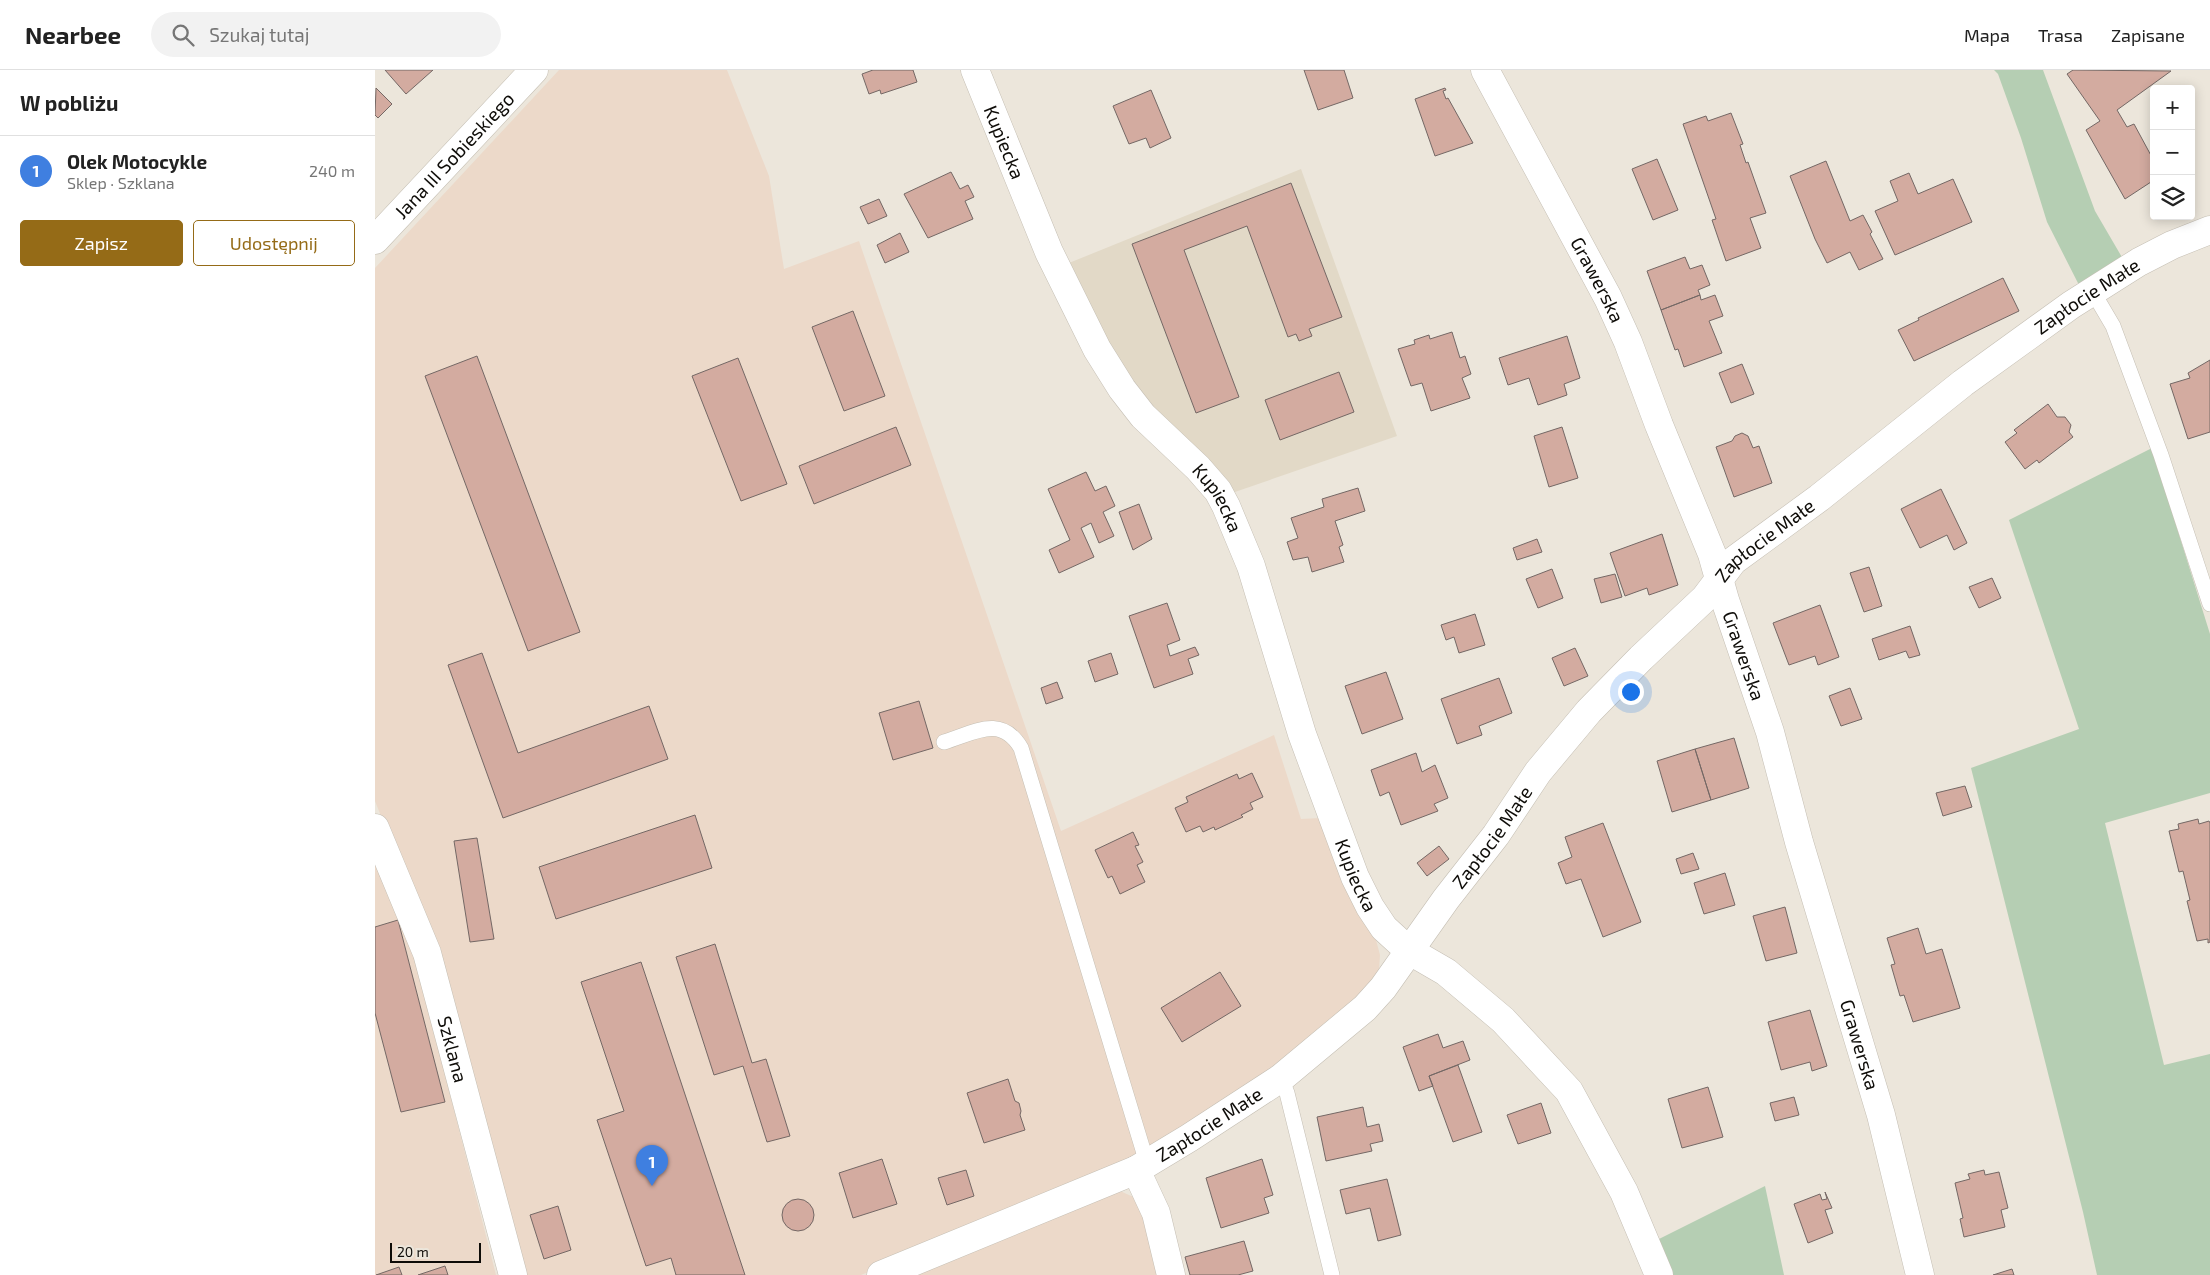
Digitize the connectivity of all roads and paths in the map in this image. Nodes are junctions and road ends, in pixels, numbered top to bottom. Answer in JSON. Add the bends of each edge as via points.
{"nodes":[{"id":1,"x":534,"y":70,"type":"edge"},
{"id":2,"x":975,"y":70,"type":"edge"},
{"id":3,"x":1485,"y":70,"type":"edge"},
{"id":4,"x":2210,"y":230,"type":"edge"},
{"id":5,"x":375,"y":240,"type":"edge"},
{"id":6,"x":2093,"y":292,"type":"junction"},
{"id":7,"x":1719,"y":578,"type":"junction"},
{"id":8,"x":2210,"y":604,"type":"edge"},
{"id":9,"x":944,"y":742,"type":"dead end"},
{"id":10,"x":375,"y":828,"type":"edge"},
{"id":11,"x":1408,"y":950,"type":"junction"},
{"id":12,"x":1281,"y":1078,"type":"junction"},
{"id":13,"x":1141,"y":1166,"type":"junction"},
{"id":14,"x":513,"y":1275,"type":"edge"},
{"id":15,"x":881,"y":1275,"type":"edge"},
{"id":16,"x":1171,"y":1275,"type":"edge"},
{"id":17,"x":1332,"y":1275,"type":"edge"},
{"id":18,"x":1659,"y":1275,"type":"edge"},
{"id":19,"x":1920,"y":1275,"type":"edge"}],
"edges":[{"from":1,"to":5,"type":"street","name":"Jana III Sobieskiego"},
{"from":2,"to":11,"type":"street","name":"Kupiecka","via":[[1049,252],[1097,349],[1143,416],[1198,468],[1226,506],[1251,566],[1302,734],[1355,877],[1384,928]]},
{"from":3,"to":7,"type":"street","name":"Grawerska","via":[[1616,316]]},
{"from":4,"to":6,"type":"street","name":"Zapłocie Małe","via":[[2139,262]]},
{"from":6,"to":7,"type":"street","name":"Zapłocie Małe","via":[[1963,383],[1819,498],[1747,549]]},
{"from":6,"to":8,"type":"lane","via":[[2120,344]]},
{"from":7,"to":11,"type":"street","name":"Zapłocie Małe","via":[[1705,598],[1589,711],[1538,772],[1496,835]]},
{"from":7,"to":19,"type":"street","name":"Grawerska","via":[[1770,732],[1799,842],[1881,1115]]},
{"from":9,"to":13,"type":"lane","via":[[996,727],[1006,730],[1021,748]]},
{"from":10,"to":14,"type":"street","name":"Szklana","via":[[427,954]]},
{"from":11,"to":12,"type":"street","name":"Zapłocie Małe","via":[[1383,988],[1365,1008]]},
{"from":11,"to":18,"type":"street","via":[[1446,972],[1503,1020],[1569,1091],[1624,1192]]},
{"from":12,"to":13,"type":"street","name":"Zapłocie Małe"},
{"from":12,"to":17,"type":"lane"},
{"from":13,"to":15,"type":"street","name":"Zapłocie Małe"},
{"from":13,"to":16,"type":"street","name":"Zapłocie Małe"}]}
